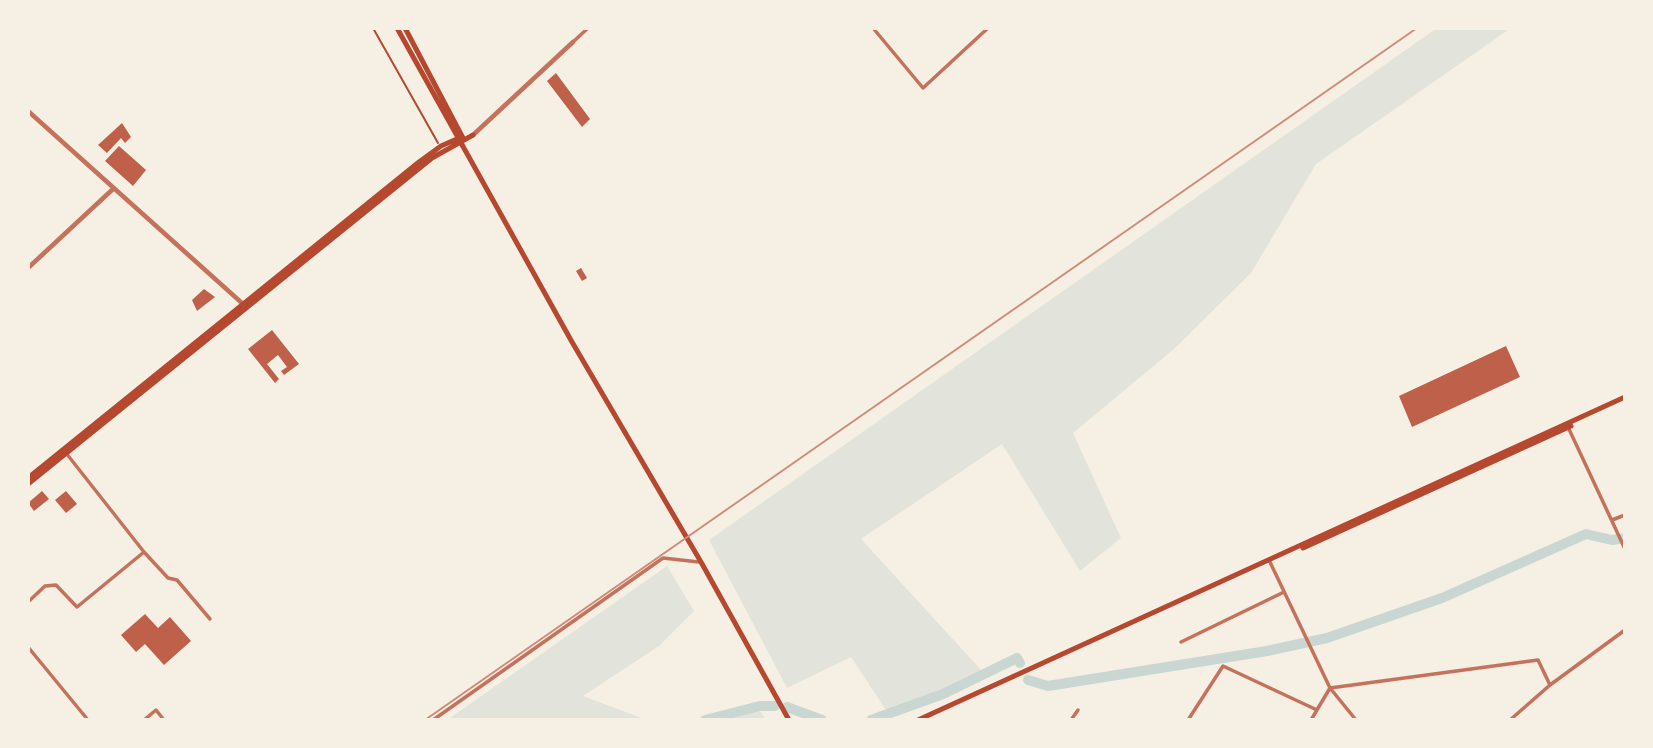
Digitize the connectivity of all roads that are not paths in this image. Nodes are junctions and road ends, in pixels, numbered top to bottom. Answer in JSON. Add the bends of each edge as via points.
{"nodes":[{"id":1,"x":398,"y":28,"type":"edge"},
{"id":2,"x":405,"y":28,"type":"edge"},
{"id":3,"x":588,"y":28,"type":"edge"},
{"id":4,"x":873,"y":28,"type":"edge"},
{"id":5,"x":988,"y":28,"type":"edge"},
{"id":6,"x":573,"y":42,"type":"joint"},
{"id":7,"x":28,"y":111,"type":"edge"},
{"id":8,"x":473,"y":135,"type":"joint"},
{"id":9,"x":462,"y":139,"type":"junction"},
{"id":10,"x":113,"y":189,"type":"junction"},
{"id":11,"x":28,"y":268,"type":"edge"},
{"id":12,"x":245,"y":305,"type":"junction"},
{"id":13,"x":1625,"y":399,"type":"edge"},
{"id":14,"x":1567,"y":428,"type":"junction"},
{"id":15,"x":66,"y":453,"type":"junction"},
{"id":16,"x":29,"y":479,"type":"edge"},
{"id":17,"x":1625,"y":515,"type":"edge"},
{"id":18,"x":1612,"y":520,"type":"junction"},
{"id":19,"x":1625,"y":549,"type":"edge"},
{"id":20,"x":144,"y":552,"type":"junction"},
{"id":21,"x":1270,"y":561,"type":"junction"},
{"id":22,"x":701,"y":562,"type":"junction"},
{"id":23,"x":1284,"y":592,"type":"junction"},
{"id":24,"x":28,"y":603,"type":"edge"},
{"id":25,"x":210,"y":619,"type":"dead end"},
{"id":26,"x":1625,"y":630,"type":"edge"},
{"id":27,"x":1181,"y":642,"type":"dead end"},
{"id":28,"x":28,"y":646,"type":"edge"},
{"id":29,"x":1550,"y":685,"type":"junction"},
{"id":30,"x":1329,"y":688,"type":"junction"},
{"id":31,"x":1078,"y":710,"type":"dead end"},
{"id":32,"x":1317,"y":710,"type":"junction"},
{"id":33,"x":790,"y":719,"type":"edge"},
{"id":34,"x":88,"y":720,"type":"edge"},
{"id":35,"x":144,"y":720,"type":"edge"},
{"id":36,"x":164,"y":720,"type":"edge"},
{"id":37,"x":433,"y":720,"type":"edge"},
{"id":38,"x":920,"y":720,"type":"edge"},
{"id":39,"x":1071,"y":720,"type":"edge"},
{"id":40,"x":1188,"y":720,"type":"edge"},
{"id":41,"x":1311,"y":720,"type":"edge"},
{"id":42,"x":1356,"y":720,"type":"edge"},
{"id":43,"x":1510,"y":720,"type":"edge"}],
"edges":[{"from":1,"to":9,"type":"main road"},
{"from":2,"to":9,"type":"main road"},
{"from":3,"to":6,"type":"street"},
{"from":4,"to":5,"type":"street","via":[[923,88]]},
{"from":6,"to":8,"type":"street"},
{"from":7,"to":10,"type":"street"},
{"from":8,"to":9,"type":"main road"},
{"from":9,"to":12,"type":"main road"},
{"from":9,"to":12,"type":"main road","via":[[441,146]]},
{"from":9,"to":22,"type":"main road","via":[[572,342]]},
{"from":10,"to":11,"type":"street"},
{"from":10,"to":12,"type":"street"},
{"from":12,"to":15,"type":"main road"},
{"from":12,"to":16,"type":"main road"},
{"from":13,"to":14,"type":"main road"},
{"from":13,"to":21,"type":"main road"},
{"from":14,"to":18,"type":"street"},
{"from":14,"to":21,"type":"main road"},
{"from":15,"to":16,"type":"main road"},
{"from":15,"to":20,"type":"street"},
{"from":17,"to":18,"type":"street"},
{"from":18,"to":19,"type":"street"},
{"from":20,"to":24,"type":"street","via":[[77,607],[56,585],[45,586]]},
{"from":20,"to":25,"type":"street","via":[[168,578],[177,580]]},
{"from":21,"to":23,"type":"street"},
{"from":21,"to":38,"type":"main road"},
{"from":22,"to":33,"type":"main road"},
{"from":22,"to":37,"type":"street","via":[[663,558]]},
{"from":23,"to":27,"type":"street"},
{"from":23,"to":30,"type":"street"},
{"from":26,"to":29,"type":"street"},
{"from":28,"to":34,"type":"street"},
{"from":29,"to":30,"type":"street","via":[[1538,660]]},
{"from":29,"to":43,"type":"street"},
{"from":30,"to":32,"type":"street"},
{"from":30,"to":42,"type":"street"},
{"from":31,"to":39,"type":"street"},
{"from":32,"to":40,"type":"street","via":[[1223,666]]},
{"from":32,"to":41,"type":"street"},
{"from":35,"to":36,"type":"street","via":[[156,710]]}]}
